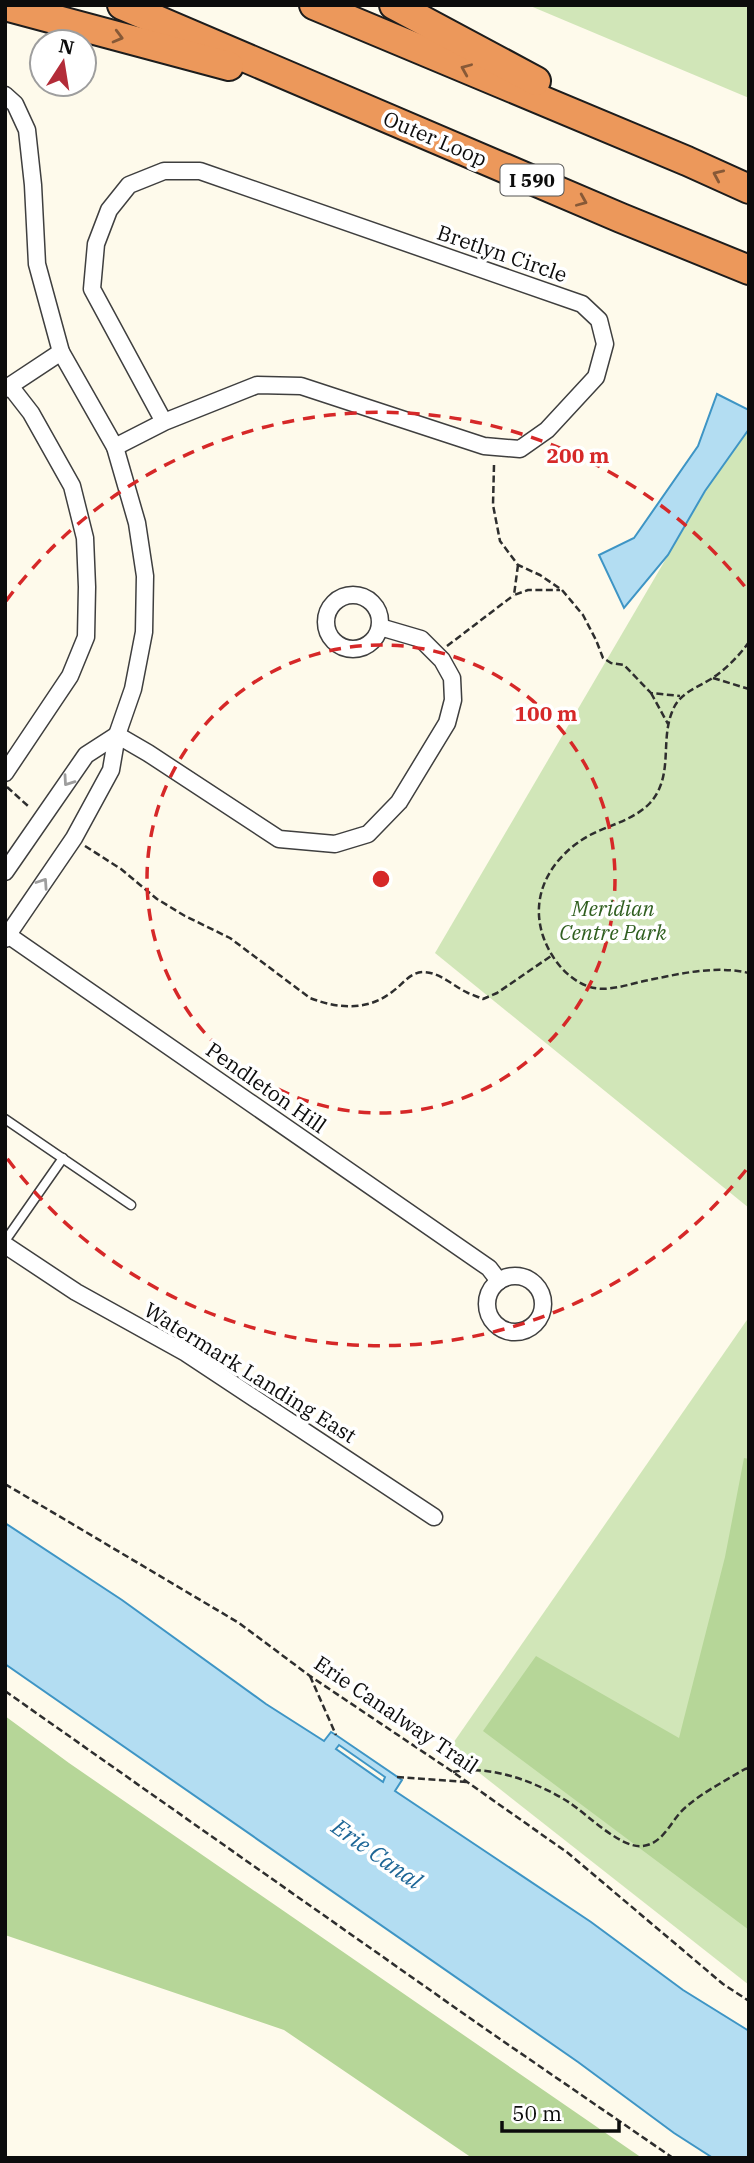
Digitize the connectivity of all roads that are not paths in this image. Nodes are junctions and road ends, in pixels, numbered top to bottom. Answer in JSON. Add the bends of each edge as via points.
{"nodes":[{"id":1,"x":122,"y":5,"type":"edge"},
{"id":2,"x":314,"y":5,"type":"edge"},
{"id":3,"x":394,"y":5,"type":"edge"},
{"id":4,"x":5,"y":6,"type":"edge"},
{"id":5,"x":316,"y":88,"type":"junction"},
{"id":6,"x":5,"y":95,"type":"edge"},
{"id":7,"x":687,"y":161,"type":"junction"},
{"id":8,"x":749,"y":189,"type":"edge"},
{"id":9,"x":749,"y":270,"type":"edge"},
{"id":10,"x":61,"y":352,"type":"junction"},
{"id":11,"x":8,"y":387,"type":"edge"},
{"id":12,"x":164,"y":422,"type":"junction"},
{"id":13,"x":115,"y":447,"type":"junction"},
{"id":14,"x":380,"y":627,"type":"dead end"},
{"id":15,"x":117,"y":735,"type":"junction"},
{"id":16,"x":5,"y":773,"type":"edge"},
{"id":17,"x":5,"y":872,"type":"edge"},
{"id":18,"x":6,"y":936,"type":"edge"},
{"id":19,"x":5,"y":1119,"type":"edge"},
{"id":20,"x":63,"y":1158,"type":"junction"},
{"id":21,"x":131,"y":1205,"type":"dead end"},
{"id":22,"x":5,"y":1243,"type":"edge"},
{"id":23,"x":499,"y":1281,"type":"dead end"},
{"id":24,"x":434,"y":1517,"type":"dead end"}],
"edges":[{"from":1,"to":5,"type":"highway","name":"Outer Loop","number":"I 590"},
{"from":7,"to":2,"type":"highway","one_way":true},
{"from":3,"to":7,"type":"highway"},
{"from":4,"to":5,"type":"highway","one_way":true},
{"from":5,"to":9,"type":"highway","name":"Outer Loop","number":"I 590","one_way":true},
{"from":6,"to":10,"type":"street","via":[[15,104],[27,130],[37,264]]},
{"from":8,"to":7,"type":"highway","one_way":true},
{"from":10,"to":11,"type":"street"},
{"from":10,"to":13,"type":"street"},
{"from":11,"to":16,"type":"street","via":[[31,413],[72,486],[85,538],[87,587],[86,637],[70,676]]},
{"from":12,"to":12,"type":"street","name":"Bretlyn Circle","via":[[257,385],[301,386],[484,446],[520,449],[547,430],[596,377],[605,344],[599,320],[582,304],[200,171],[164,171],[129,185],[109,210],[96,244],[92,289]]},
{"from":12,"to":13,"type":"street","name":"Bretlyn Circle"},
{"from":13,"to":15,"type":"street","via":[[137,523],[145,576],[144,632],[133,690]]},
{"from":14,"to":15,"type":"street","via":[[421,639],[452,678],[453,700],[447,723],[400,802],[368,834],[335,844],[278,839]]},
{"from":15,"to":17,"type":"street","one_way":true,"via":[[86,755]]},
{"from":18,"to":15,"type":"street","one_way":true,"via":[[74,838],[111,770]]},
{"from":18,"to":23,"type":"street","name":"Pendleton Hill","via":[[489,1268]]},
{"from":19,"to":20,"type":"lane"},
{"from":20,"to":21,"type":"lane"},
{"from":20,"to":22,"type":"lane"},
{"from":22,"to":24,"type":"street","name":"Watermark Landing East","via":[[76,1292],[186,1353]]}]}
